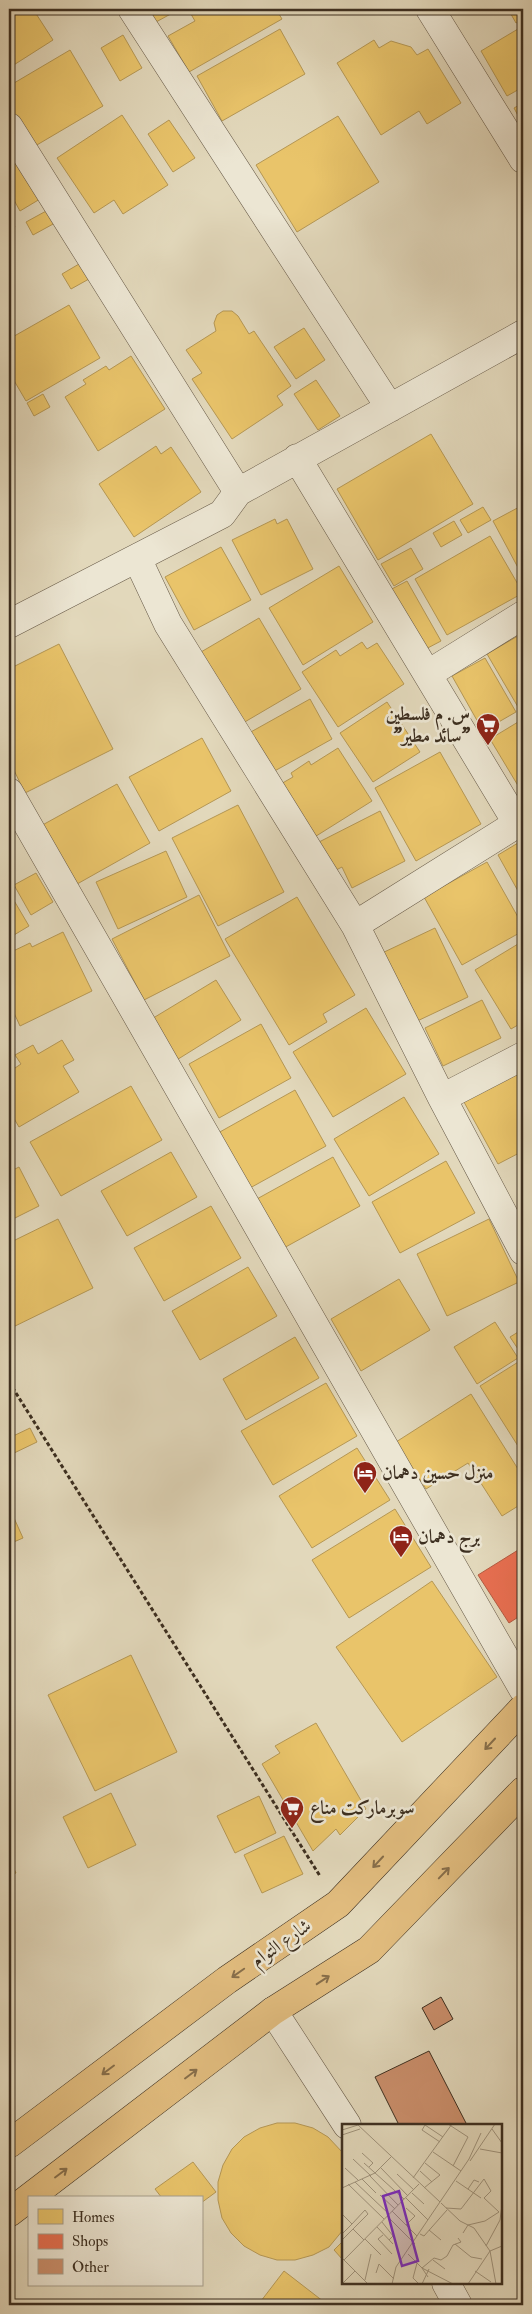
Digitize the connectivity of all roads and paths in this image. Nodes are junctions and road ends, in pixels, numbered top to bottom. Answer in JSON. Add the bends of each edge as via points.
{"nodes":[{"id":1,"x":132,"y":9,"type":"edge"},
{"id":2,"x":430,"y":9,"type":"edge"},
{"id":3,"x":9,"y":127,"type":"edge"},
{"id":4,"x":523,"y":159,"type":"edge"},
{"id":5,"x":523,"y":334,"type":"edge"},
{"id":6,"x":390,"y":408,"type":"junction"},
{"id":7,"x":297,"y":458,"type":"junction"},
{"id":8,"x":238,"y":492,"type":"junction"},
{"id":9,"x":137,"y":558,"type":"junction"},
{"id":10,"x":523,"y":615,"type":"edge"},
{"id":11,"x":12,"y":616,"type":"edge"},
{"id":12,"x":428,"y":674,"type":"junction"},
{"id":13,"x":9,"y":792,"type":"edge"},
{"id":14,"x":520,"y":822,"type":"edge"},
{"id":15,"x":355,"y":925,"type":"junction"},
{"id":16,"x":523,"y":1056,"type":"edge"},
{"id":17,"x":442,"y":1098,"type":"junction"},
{"id":18,"x":523,"y":1251,"type":"edge"},
{"id":19,"x":9,"y":1382,"type":"edge"},
{"id":20,"x":523,"y":1689,"type":"edge"},
{"id":21,"x":523,"y":1708,"type":"edge"},
{"id":22,"x":523,"y":1791,"type":"edge"},
{"id":23,"x":338,"y":1904,"type":"junction"},
{"id":24,"x":273,"y":2011,"type":"junction"},
{"id":25,"x":346,"y":2124,"type":"edge"},
{"id":26,"x":9,"y":2144,"type":"edge"},
{"id":27,"x":31,"y":2196,"type":"edge"},
{"id":28,"x":28,"y":2198,"type":"edge"},
{"id":29,"x":9,"y":2213,"type":"edge"},
{"id":30,"x":447,"y":2284,"type":"edge"},
{"id":31,"x":458,"y":2305,"type":"edge"}],
"edges":[{"from":1,"to":6,"type":"street"},
{"from":2,"to":4,"type":"street"},
{"from":3,"to":8,"type":"street"},
{"from":5,"to":6,"type":"street"},
{"from":6,"to":7,"type":"street"},
{"from":7,"to":8,"type":"street"},
{"from":7,"to":12,"type":"street"},
{"from":8,"to":9,"type":"street","via":[[222,514]]},
{"from":9,"to":11,"type":"street"},
{"from":9,"to":15,"type":"street","via":[[168,624]]},
{"from":10,"to":12,"type":"street"},
{"from":12,"to":14,"type":"street"},
{"from":13,"to":20,"type":"street"},
{"from":14,"to":15,"type":"street"},
{"from":15,"to":17,"type":"street"},
{"from":16,"to":17,"type":"street"},
{"from":17,"to":18,"type":"street"},
{"from":19,"to":23,"type":"path"},
{"from":21,"to":23,"type":"main road","name":"شارع التوام","one_way":true},
{"from":24,"to":22,"type":"main road","one_way":true,"via":[[369,1950]]},
{"from":23,"to":26,"type":"main road","name":"شارع التوام","one_way":true,"via":[[228,1980]]},
{"from":24,"to":25,"type":"street"},
{"from":27,"to":24,"type":"main road","one_way":true},
{"from":29,"to":28,"type":"main road","one_way":true},
{"from":30,"to":31,"type":"street"}]}
